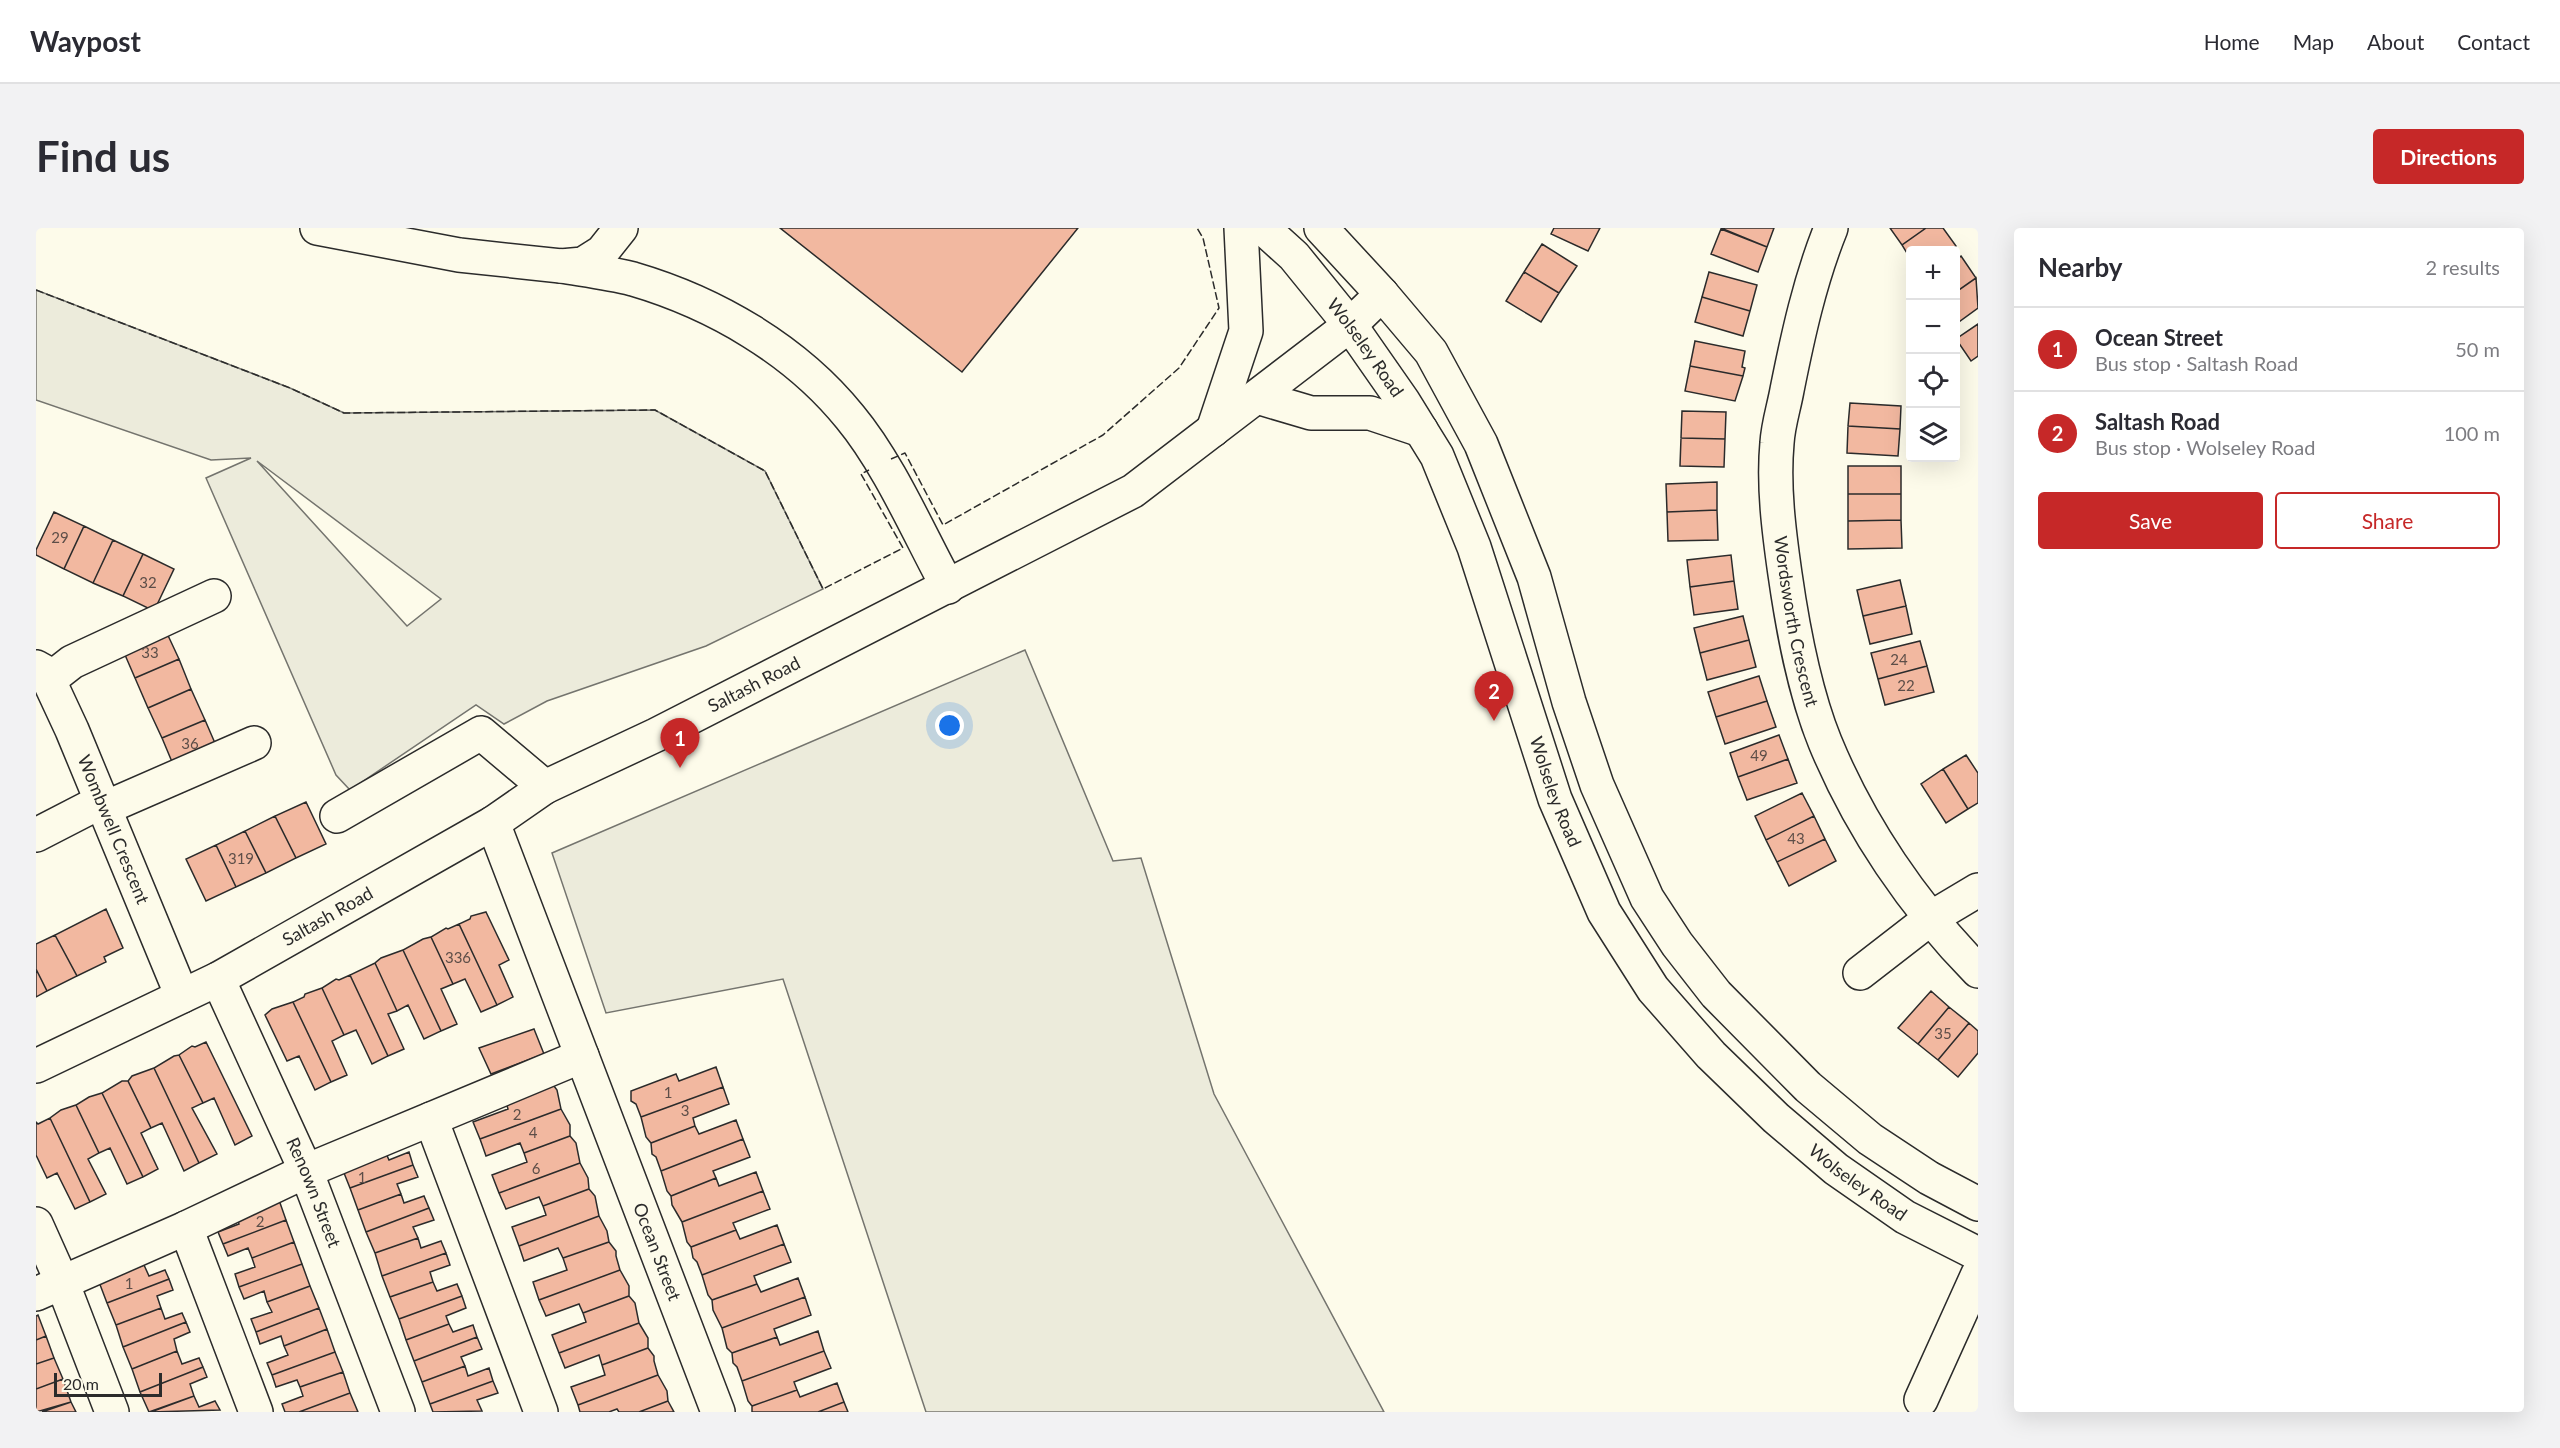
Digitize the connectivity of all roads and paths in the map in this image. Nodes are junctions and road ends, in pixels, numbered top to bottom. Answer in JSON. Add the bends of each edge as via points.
{"nodes":[{"id":1,"x":317,"y":228,"type":"edge"},
{"id":2,"x":621,"y":228,"type":"edge"},
{"id":3,"x":1241,"y":228,"type":"edge"},
{"id":4,"x":1263,"y":228,"type":"edge"},
{"id":5,"x":1321,"y":228,"type":"edge"},
{"id":6,"x":1832,"y":228,"type":"edge"},
{"id":7,"x":561,"y":266,"type":"junction"},
{"id":8,"x":1382,"y":294,"type":"junction"},
{"id":9,"x":1350,"y":325,"type":"junction"},
{"id":10,"x":1257,"y":397,"type":"junction"},
{"id":11,"x":1213,"y":430,"type":"junction"},
{"id":12,"x":1421,"y":430,"type":"junction"},
{"id":13,"x":948,"y":587,"type":"junction"},
{"id":14,"x":214,"y":596,"type":"dead end"},
{"id":15,"x":42,"y":674,"type":"edge"},
{"id":16,"x":254,"y":742,"type":"dead end"},
{"id":17,"x":545,"y":787,"type":"junction"},
{"id":18,"x":104,"y":804,"type":"junction"},
{"id":19,"x":337,"y":816,"type":"dead end"},
{"id":20,"x":493,"y":824,"type":"junction"},
{"id":21,"x":36,"y":835,"type":"edge"},
{"id":22,"x":1978,"y":890,"type":"edge"},
{"id":23,"x":1931,"y":918,"type":"junction"},
{"id":24,"x":1978,"y":971,"type":"edge"},
{"id":25,"x":1860,"y":973,"type":"dead end"},
{"id":26,"x":218,"y":979,"type":"junction"},
{"id":27,"x":182,"y":996,"type":"junction"},
{"id":28,"x":582,"y":1056,"type":"junction"},
{"id":29,"x":36,"y":1066,"type":"edge"},
{"id":30,"x":431,"y":1119,"type":"junction"},
{"id":31,"x":306,"y":1171,"type":"junction"},
{"id":32,"x":1978,"y":1204,"type":"edge"},
{"id":33,"x":36,"y":1224,"type":"edge"},
{"id":34,"x":186,"y":1228,"type":"junction"},
{"id":35,"x":1978,"y":1254,"type":"edge"},
{"id":36,"x":1978,"y":1274,"type":"edge"},
{"id":37,"x":49,"y":1288,"type":"edge"},
{"id":38,"x":1921,"y":1400,"type":"dead end"},
{"id":39,"x":112,"y":1412,"type":"edge"},
{"id":40,"x":256,"y":1412,"type":"edge"},
{"id":41,"x":398,"y":1412,"type":"edge"},
{"id":42,"x":541,"y":1412,"type":"edge"},
{"id":43,"x":718,"y":1412,"type":"edge"}],
"edges":[{"from":1,"to":7,"type":"main road","via":[[459,255]]},
{"from":2,"to":7,"type":"main road","via":[[602,252],[583,264]]},
{"from":3,"to":11,"type":"main road","via":[[1246,331]]},
{"from":4,"to":9,"type":"main road","name":"Wolseley Road","via":[[1294,256]]},
{"from":5,"to":8,"type":"main road"},
{"from":6,"to":23,"type":"main road","name":"Wordsworth Crescent","via":[[1819,259],[1797,339],[1777,443],[1778,526],[1806,680],[1825,741],[1866,824]]},
{"from":7,"to":13,"type":"main road","via":[[632,279],[687,298],[730,319],[790,359],[850,417],[881,464]]},
{"from":8,"to":9,"type":"main road","name":"Saltash Road"},
{"from":8,"to":32,"type":"main road","via":[[1431,352],[1481,444],[1534,577],[1597,785],[1647,898],[1677,944],[1716,994],[1808,1087],[1870,1139]]},
{"from":9,"to":10,"type":"main road","name":"Saltash Road"},
{"from":9,"to":12,"type":"main road","name":"Wolseley Road"},
{"from":10,"to":11,"type":"main road","name":"Saltash Road"},
{"from":10,"to":12,"type":"main road","via":[[1311,413],[1370,414]]},
{"from":11,"to":13,"type":"main road","name":"Saltash Road","via":[[1133,491]]},
{"from":12,"to":35,"type":"main road","name":"Wolseley Road","via":[[1437,456],[1474,547],[1555,799],[1604,912],[1653,989],[1711,1055],[1836,1169],[1905,1217]]},
{"from":13,"to":17,"type":"main road","name":"Saltash Road"},
{"from":14,"to":15,"type":"main road"},
{"from":15,"to":18,"type":"main road","name":"Wombwell Crescent"},
{"from":16,"to":18,"type":"main road"},
{"from":17,"to":19,"type":"main road","via":[[481,733]]},
{"from":17,"to":20,"type":"main road","name":"Saltash Road"},
{"from":18,"to":21,"type":"main road"},
{"from":18,"to":27,"type":"main road","name":"Wombwell Crescent"},
{"from":20,"to":26,"type":"main road","name":"Saltash Road"},
{"from":20,"to":28,"type":"main road","name":"Ocean Street"},
{"from":22,"to":23,"type":"main road"},
{"from":23,"to":24,"type":"main road","name":"Wordsworth Crescent"},
{"from":23,"to":25,"type":"main road"},
{"from":26,"to":27,"type":"main road","name":"Saltash Road"},
{"from":26,"to":31,"type":"main road","name":"Renown Street"},
{"from":27,"to":29,"type":"main road","name":"Saltash Road"},
{"from":28,"to":30,"type":"main road"},
{"from":28,"to":43,"type":"main road","name":"Ocean Street"},
{"from":30,"to":31,"type":"main road"},
{"from":30,"to":42,"type":"main road"},
{"from":31,"to":34,"type":"main road"},
{"from":31,"to":41,"type":"main road","name":"Renown Street"},
{"from":33,"to":37,"type":"main road"},
{"from":34,"to":37,"type":"main road"},
{"from":34,"to":40,"type":"main road"},
{"from":36,"to":38,"type":"main road"},
{"from":37,"to":39,"type":"main road"}]}
